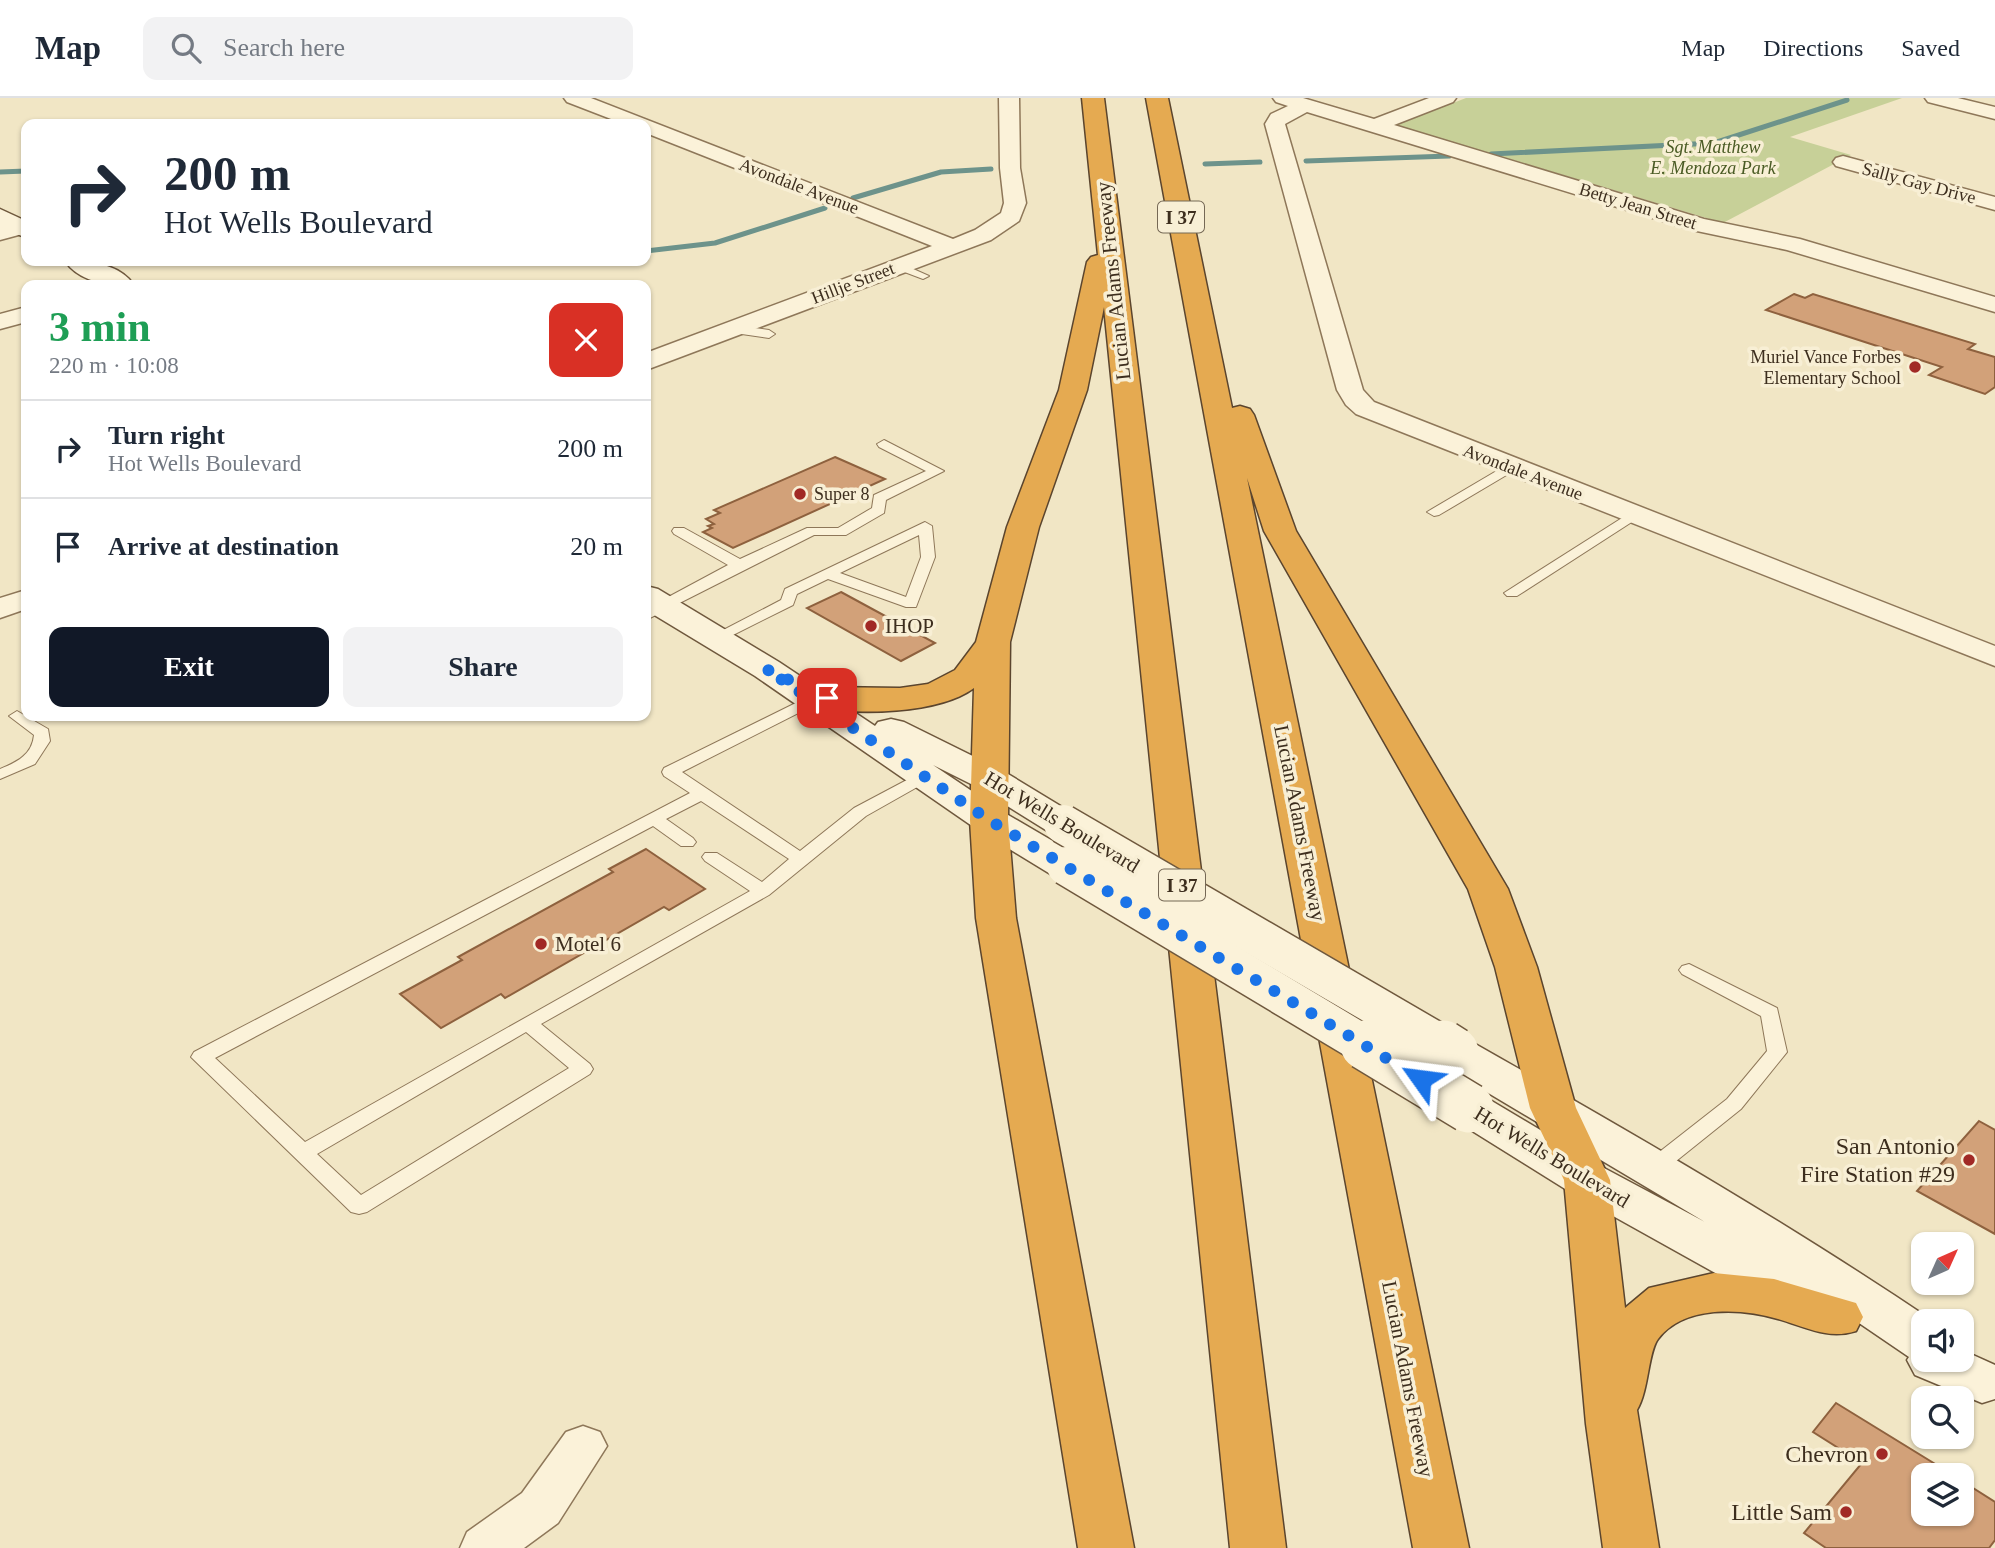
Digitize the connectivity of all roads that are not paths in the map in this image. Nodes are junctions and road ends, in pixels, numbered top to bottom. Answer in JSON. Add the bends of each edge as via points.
{"nodes":[{"id":1,"x":574,"y":98,"type":"edge"},
{"id":2,"x":1009,"y":98,"type":"edge"},
{"id":3,"x":1157,"y":98,"type":"edge"},
{"id":4,"x":1181,"y":98,"type":"edge"},
{"id":5,"x":1446,"y":98,"type":"edge"},
{"id":6,"x":1935,"y":98,"type":"edge"},
{"id":7,"x":1294,"y":102,"type":"edge"},
{"id":8,"x":1093,"y":104,"type":"edge"},
{"id":9,"x":1995,"y":113,"type":"edge"},
{"id":10,"x":628,"y":119,"type":"edge"},
{"id":11,"x":1374,"y":126,"type":"junction"},
{"id":12,"x":651,"y":128,"type":"edge"},
{"id":13,"x":1166,"y":147,"type":"junction"},
{"id":14,"x":1843,"y":162,"type":"dead end"},
{"id":15,"x":1995,"y":204,"type":"edge"},
{"id":16,"x":1107,"y":222,"type":"junction"},
{"id":17,"x":952,"y":246,"type":"junction"},
{"id":18,"x":87,"y":266,"type":"edge"},
{"id":19,"x":898,"y":266,"type":"junction"},
{"id":20,"x":923,"y":276,"type":"dead end"},
{"id":21,"x":112,"y":280,"type":"edge"},
{"id":22,"x":1195,"y":287,"type":"junction"},
{"id":23,"x":1995,"y":305,"type":"edge"},
{"id":24,"x":21,"y":316,"type":"edge"},
{"id":25,"x":0,"y":322,"type":"edge"},
{"id":26,"x":732,"y":329,"type":"junction"},
{"id":27,"x":769,"y":334,"type":"dead end"},
{"id":28,"x":651,"y":360,"type":"edge"},
{"id":29,"x":884,"y":444,"type":"dead end"},
{"id":30,"x":1510,"y":467,"type":"junction"},
{"id":31,"x":1434,"y":512,"type":"dead end"},
{"id":32,"x":1633,"y":515,"type":"junction"},
{"id":33,"x":679,"y":531,"type":"dead end"},
{"id":34,"x":738,"y":565,"type":"junction"},
{"id":35,"x":827,"y":574,"type":"junction"},
{"id":36,"x":1512,"y":593,"type":"dead end"},
{"id":37,"x":21,"y":601,"type":"edge"},
{"id":38,"x":652,"y":606,"type":"edge"},
{"id":39,"x":0,"y":610,"type":"edge"},
{"id":40,"x":716,"y":638,"type":"junction"},
{"id":41,"x":993,"y":642,"type":"junction"},
{"id":42,"x":1995,"y":657,"type":"edge"},
{"id":43,"x":820,"y":699,"type":"junction"},
{"id":44,"x":17,"y":716,"type":"dead end"},
{"id":45,"x":21,"y":719,"type":"edge"},
{"id":46,"x":24,"y":721,"type":"edge"},
{"id":47,"x":0,"y":774,"type":"edge"},
{"id":48,"x":926,"y":777,"type":"junction"},
{"id":49,"x":701,"y":794,"type":"junction"},
{"id":50,"x":990,"y":799,"type":"junction"},
{"id":51,"x":654,"y":819,"type":"junction"},
{"id":52,"x":687,"y":842,"type":"dead end"},
{"id":53,"x":711,"y":857,"type":"dead end"},
{"id":54,"x":801,"y":859,"type":"junction"},
{"id":55,"x":763,"y":891,"type":"junction"},
{"id":56,"x":1689,"y":970,"type":"dead end"},
{"id":57,"x":527,"y":1023,"type":"junction"},
{"id":58,"x":1553,"y":1108,"type":"junction"},
{"id":59,"x":303,"y":1153,"type":"junction"},
{"id":60,"x":1652,"y":1169,"type":"junction"},
{"id":61,"x":1587,"y":1180,"type":"junction"},
{"id":62,"x":1838,"y":1317,"type":"junction"},
{"id":63,"x":1911,"y":1333,"type":"edge"},
{"id":64,"x":1911,"y":1350,"type":"edge"},
{"id":65,"x":1612,"y":1424,"type":"junction"},
{"id":66,"x":583,"y":1446,"type":"dead end"},
{"id":67,"x":485,"y":1548,"type":"edge"},
{"id":68,"x":1106,"y":1548,"type":"edge"},
{"id":69,"x":1258,"y":1548,"type":"edge"},
{"id":70,"x":1441,"y":1548,"type":"edge"},
{"id":71,"x":1631,"y":1548,"type":"edge"}],
"edges":[{"from":1,"to":10,"type":"street","name":"Avondale Avenue"},
{"from":2,"to":17,"type":"street","name":"Hillje Street","via":[[1011,216],[983,235]]},
{"from":3,"to":13,"type":"highway","name":"Lucian Adams Freeway","number":"I 37"},
{"from":4,"to":13,"type":"highway"},
{"from":5,"to":11,"type":"street"},
{"from":6,"to":9,"type":"street"},
{"from":7,"to":11,"type":"street","name":"Betty Jean Street"},
{"from":7,"to":30,"type":"street","name":"Avondale Avenue","via":[[1275,124],[1354,400],[1381,416]]},
{"from":8,"to":16,"type":"highway","name":"Lucian Adams Freeway","number":"I 37"},
{"from":11,"to":23,"type":"street","name":"Betty Jean Street","via":[[1700,225],[1791,244]]},
{"from":12,"to":17,"type":"street","name":"Avondale Avenue"},
{"from":13,"to":22,"type":"highway","name":"Lucian Adams Freeway","number":"I 37"},
{"from":14,"to":15,"type":"street","name":"Sally Gay Drive"},
{"from":16,"to":41,"type":"highway","via":[[1073,390],[1023,527]]},
{"from":16,"to":69,"type":"highway","name":"Lucian Adams Freeway","number":"I 37"},
{"from":17,"to":19,"type":"street","name":"Hillje Street"},
{"from":18,"to":21,"type":"street"},
{"from":19,"to":20,"type":"lane"},
{"from":19,"to":26,"type":"street","name":"Hillje Street"},
{"from":22,"to":58,"type":"highway","via":[[1280,531],[1488,889],[1516,967]]},
{"from":22,"to":70,"type":"highway","name":"Lucian Adams Freeway","number":"I 37"},
{"from":24,"to":25,"type":"street"},
{"from":26,"to":27,"type":"lane"},
{"from":26,"to":28,"type":"street","name":"Hillje Street"},
{"from":29,"to":34,"type":"lane","via":[[936,471],[879,499],[879,510],[841,532],[812,531]]},
{"from":30,"to":31,"type":"lane"},
{"from":30,"to":32,"type":"street","name":"Avondale Avenue"},
{"from":32,"to":36,"type":"lane"},
{"from":32,"to":42,"type":"street","name":"Avondale Avenue"},
{"from":33,"to":34,"type":"lane"},
{"from":34,"to":38,"type":"lane"},
{"from":35,"to":35,"type":"lane","via":[[888,544],[925,526],[928,557],[911,604]]},
{"from":35,"to":40,"type":"lane","via":[[790,592],[788,602]]},
{"from":37,"to":39,"type":"street"},
{"from":38,"to":40,"type":"street","name":"Hot Wells Boulevard"},
{"from":40,"to":43,"type":"street","name":"Hot Wells Boulevard"},
{"from":41,"to":43,"type":"highway","via":[[965,679],[937,692]]},
{"from":41,"to":50,"type":"highway"},
{"from":43,"to":48,"type":"street","name":"Hot Wells Boulevard"},
{"from":43,"to":49,"type":"lane","via":[[670,772]]},
{"from":43,"to":50,"type":"street","name":"Hot Wells Boulevard"},
{"from":44,"to":45,"type":"lane"},
{"from":46,"to":47,"type":"lane","via":[[42,733],[42,743],[32,760]]},
{"from":48,"to":50,"type":"street","name":"Hot Wells Boulevard"},
{"from":48,"to":54,"type":"lane","via":[[860,812]]},
{"from":49,"to":51,"type":"lane"},
{"from":49,"to":54,"type":"lane"},
{"from":50,"to":58,"type":"street","name":"Hot Wells Boulevard","bridge":true,"via":[[1063,824]]},
{"from":50,"to":61,"type":"street","name":"Hot Wells Boulevard","bridge":true,"via":[[1066,866]]},
{"from":50,"to":68,"type":"highway","via":[[996,918]]},
{"from":51,"to":52,"type":"lane"},
{"from":51,"to":59,"type":"lane","via":[[201,1057]]},
{"from":53,"to":55,"type":"lane"},
{"from":54,"to":55,"type":"lane"},
{"from":55,"to":57,"type":"lane"},
{"from":56,"to":60,"type":"lane","via":[[1770,1013],[1777,1052],[1734,1104]]},
{"from":57,"to":59,"type":"lane"},
{"from":57,"to":59,"type":"lane","via":[[583,1069],[359,1206]]},
{"from":58,"to":60,"type":"street","name":"Hot Wells Boulevard"},
{"from":58,"to":61,"type":"highway"},
{"from":60,"to":63,"type":"street","name":"Hot Wells Boulevard","via":[[1846,1287]]},
{"from":61,"to":62,"type":"street","name":"Hot Wells Boulevard"},
{"from":61,"to":65,"type":"highway"},
{"from":62,"to":64,"type":"street","name":"Hot Wells Boulevard"},
{"from":62,"to":65,"type":"highway","via":[[1774,1298],[1714,1293],[1667,1302],[1633,1331]]},
{"from":65,"to":71,"type":"highway"},
{"from":66,"to":67,"type":"street","via":[[540,1508]]}]}
